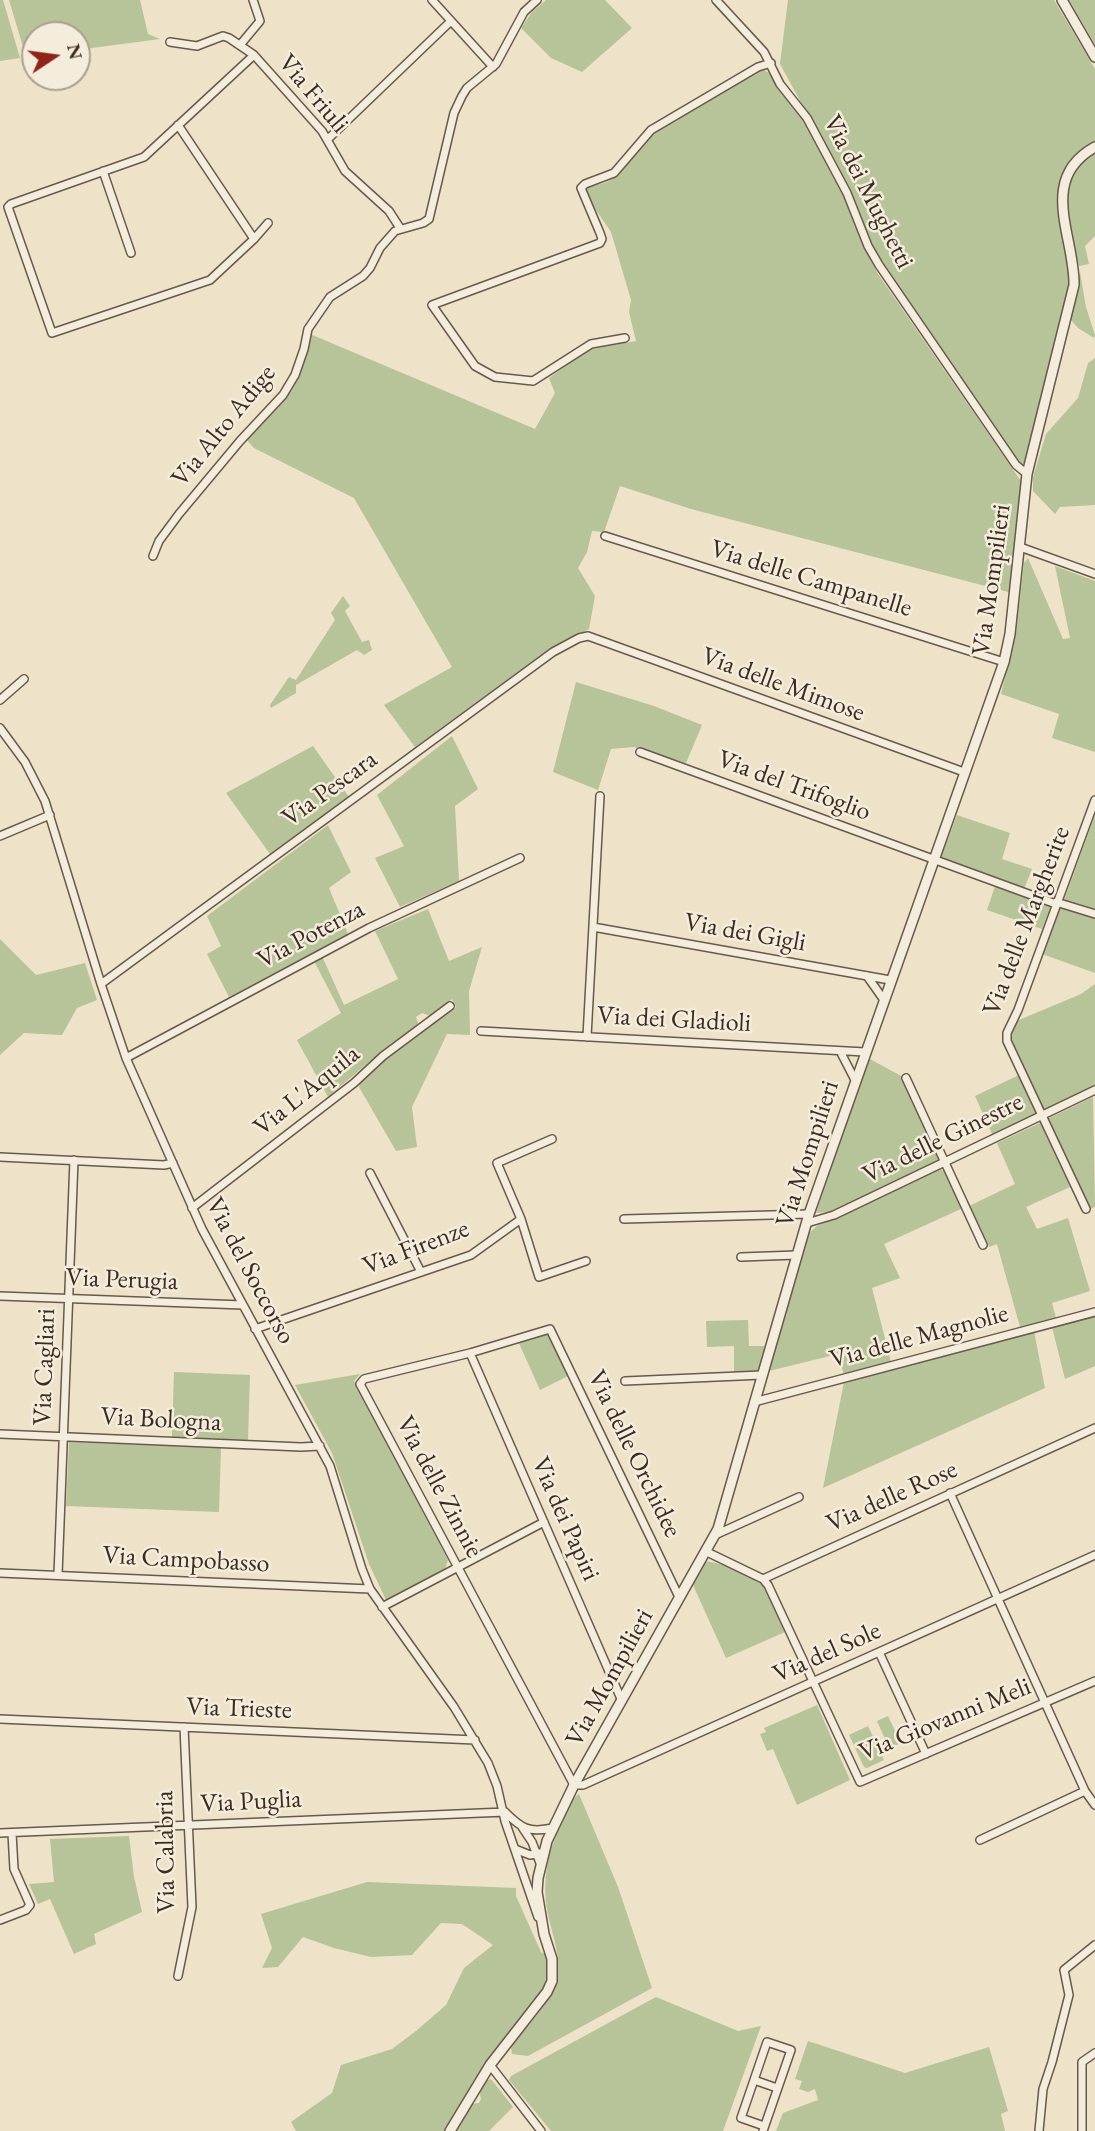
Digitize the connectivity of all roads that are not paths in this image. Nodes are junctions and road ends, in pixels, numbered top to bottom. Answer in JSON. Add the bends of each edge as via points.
{"nodes":[{"id":1,"x":253,"y":0,"type":"edge"},
{"id":2,"x":432,"y":0,"type":"edge"},
{"id":3,"x":537,"y":0,"type":"edge"},
{"id":4,"x":716,"y":0,"type":"edge"},
{"id":5,"x":1062,"y":0,"type":"edge"},
{"id":6,"x":451,"y":21,"type":"junction"},
{"id":7,"x":170,"y":42,"type":"dead end"},
{"id":8,"x":240,"y":45,"type":"junction"},
{"id":9,"x":254,"y":55,"type":"junction"},
{"id":10,"x":1095,"y":57,"type":"edge"},
{"id":11,"x":771,"y":64,"type":"junction"},
{"id":12,"x":493,"y":67,"type":"junction"},
{"id":13,"x":178,"y":125,"type":"junction"},
{"id":14,"x":328,"y":139,"type":"junction"},
{"id":15,"x":1095,"y":148,"type":"edge"},
{"id":16,"x":103,"y":172,"type":"junction"},
{"id":17,"x":268,"y":223,"type":"dead end"},
{"id":18,"x":400,"y":228,"type":"junction"},
{"id":19,"x":254,"y":239,"type":"junction"},
{"id":20,"x":131,"y":253,"type":"dead end"},
{"id":21,"x":625,"y":338,"type":"dead end"},
{"id":22,"x":1027,"y":474,"type":"junction"},
{"id":23,"x":605,"y":536,"type":"dead end"},
{"id":24,"x":1020,"y":547,"type":"junction"},
{"id":25,"x":153,"y":556,"type":"dead end"},
{"id":26,"x":1095,"y":574,"type":"edge"},
{"id":27,"x":588,"y":636,"type":"joint"},
{"id":28,"x":1004,"y":662,"type":"junction"},
{"id":29,"x":24,"y":679,"type":"dead end"},
{"id":30,"x":0,"y":700,"type":"edge"},
{"id":31,"x":0,"y":728,"type":"edge"},
{"id":32,"x":640,"y":752,"type":"dead end"},
{"id":33,"x":964,"y":772,"type":"junction"},
{"id":34,"x":600,"y":796,"type":"dead end"},
{"id":35,"x":1095,"y":800,"type":"edge"},
{"id":36,"x":50,"y":815,"type":"junction"},
{"id":37,"x":0,"y":836,"type":"edge"},
{"id":38,"x":520,"y":858,"type":"dead end"},
{"id":39,"x":933,"y":859,"type":"junction"},
{"id":40,"x":1056,"y":903,"type":"junction"},
{"id":41,"x":1095,"y":914,"type":"edge"},
{"id":42,"x":593,"y":927,"type":"junction"},
{"id":43,"x":867,"y":976,"type":"junction"},
{"id":44,"x":890,"y":980,"type":"junction"},
{"id":45,"x":101,"y":984,"type":"junction"},
{"id":46,"x":884,"y":1000,"type":"junction"},
{"id":47,"x":450,"y":1006,"type":"dead end"},
{"id":48,"x":481,"y":1031,"type":"dead end"},
{"id":49,"x":587,"y":1037,"type":"junction"},
{"id":50,"x":840,"y":1051,"type":"junction"},
{"id":51,"x":865,"y":1052,"type":"junction"},
{"id":52,"x":127,"y":1058,"type":"junction"},
{"id":53,"x":906,"y":1078,"type":"dead end"},
{"id":54,"x":855,"y":1080,"type":"junction"},
{"id":55,"x":1095,"y":1090,"type":"edge"},
{"id":56,"x":1042,"y":1115,"type":"junction"},
{"id":57,"x":552,"y":1139,"type":"dead end"},
{"id":58,"x":0,"y":1157,"type":"edge"},
{"id":59,"x":74,"y":1160,"type":"junction"},
{"id":60,"x":173,"y":1163,"type":"junction"},
{"id":61,"x":945,"y":1163,"type":"junction"},
{"id":62,"x":370,"y":1173,"type":"dead end"},
{"id":63,"x":192,"y":1208,"type":"junction"},
{"id":64,"x":1086,"y":1209,"type":"dead end"},
{"id":65,"x":521,"y":1219,"type":"junction"},
{"id":66,"x":624,"y":1219,"type":"dead end"},
{"id":67,"x":808,"y":1219,"type":"junction"},
{"id":68,"x":984,"y":1245,"type":"dead end"},
{"id":69,"x":797,"y":1255,"type":"junction"},
{"id":70,"x":741,"y":1257,"type":"dead end"},
{"id":71,"x":586,"y":1261,"type":"dead end"},
{"id":72,"x":421,"y":1272,"type":"junction"},
{"id":73,"x":0,"y":1296,"type":"edge"},
{"id":74,"x":68,"y":1299,"type":"junction"},
{"id":75,"x":243,"y":1305,"type":"junction"},
{"id":76,"x":1095,"y":1312,"type":"edge"},
{"id":77,"x":550,"y":1328,"type":"joint"},
{"id":78,"x":255,"y":1329,"type":"junction"},
{"id":79,"x":470,"y":1353,"type":"junction"},
{"id":80,"x":762,"y":1375,"type":"junction"},
{"id":81,"x":625,"y":1381,"type":"dead end"},
{"id":82,"x":754,"y":1402,"type":"junction"},
{"id":83,"x":1095,"y":1428,"type":"edge"},
{"id":84,"x":0,"y":1434,"type":"edge"},
{"id":85,"x":63,"y":1436,"type":"junction"},
{"id":86,"x":320,"y":1446,"type":"junction"},
{"id":87,"x":950,"y":1493,"type":"junction"},
{"id":88,"x":799,"y":1497,"type":"dead end"},
{"id":89,"x":544,"y":1522,"type":"junction"},
{"id":90,"x":715,"y":1535,"type":"junction"},
{"id":91,"x":707,"y":1552,"type":"junction"},
{"id":92,"x":1095,"y":1555,"type":"edge"},
{"id":93,"x":458,"y":1567,"type":"junction"},
{"id":94,"x":0,"y":1573,"type":"edge"},
{"id":95,"x":58,"y":1575,"type":"junction"},
{"id":96,"x":763,"y":1579,"type":"junction"},
{"id":97,"x":370,"y":1589,"type":"junction"},
{"id":98,"x":679,"y":1597,"type":"junction"},
{"id":99,"x":997,"y":1599,"type":"junction"},
{"id":100,"x":382,"y":1607,"type":"junction"},
{"id":101,"x":879,"y":1653,"type":"junction"},
{"id":102,"x":1095,"y":1681,"type":"edge"},
{"id":103,"x":814,"y":1682,"type":"junction"},
{"id":104,"x":622,"y":1702,"type":"junction"},
{"id":105,"x":1044,"y":1704,"type":"junction"},
{"id":106,"x":0,"y":1719,"type":"edge"},
{"id":107,"x":184,"y":1727,"type":"junction"},
{"id":108,"x":475,"y":1740,"type":"junction"},
{"id":109,"x":926,"y":1754,"type":"junction"},
{"id":110,"x":574,"y":1786,"type":"junction"},
{"id":111,"x":1085,"y":1791,"type":"junction"},
{"id":112,"x":1095,"y":1803,"type":"edge"},
{"id":113,"x":505,"y":1812,"type":"junction"},
{"id":114,"x":188,"y":1826,"type":"junction"},
{"id":115,"x":522,"y":1827,"type":"junction"},
{"id":116,"x":553,"y":1828,"type":"junction"},
{"id":117,"x":0,"y":1833,"type":"edge"},
{"id":118,"x":12,"y":1833,"type":"junction"},
{"id":119,"x":980,"y":1840,"type":"dead end"},
{"id":120,"x":515,"y":1849,"type":"junction"},
{"id":121,"x":540,"y":1856,"type":"junction"},
{"id":122,"x":0,"y":1920,"type":"edge"},
{"id":123,"x":544,"y":1934,"type":"junction"},
{"id":124,"x":1095,"y":1945,"type":"edge"},
{"id":125,"x":178,"y":1976,"type":"dead end"},
{"id":126,"x":1095,"y":2053,"type":"edge"},
{"id":127,"x":490,"y":2066,"type":"junction"},
{"id":128,"x":754,"y":2080,"type":"junction"},
{"id":129,"x":778,"y":2088,"type":"junction"},
{"id":130,"x":763,"y":2129,"type":"edge"},
{"id":131,"x":450,"y":2131,"type":"edge"},
{"id":132,"x":541,"y":2131,"type":"edge"},
{"id":133,"x":1039,"y":2131,"type":"edge"},
{"id":134,"x":1082,"y":2131,"type":"edge"}],
"edges":[{"from":1,"to":8,"type":"street","via":[[260,21]]},
{"from":2,"to":6,"type":"street"},
{"from":3,"to":12,"type":"street","via":[[524,12]]},
{"from":4,"to":11,"type":"street","name":"Via dei Mughetti"},
{"from":5,"to":10,"type":"street"},
{"from":6,"to":12,"type":"street"},
{"from":6,"to":14,"type":"street"},
{"from":7,"to":8,"type":"street","name":"Via Friuli","via":[[197,46],[223,36]]},
{"from":8,"to":9,"type":"street","name":"Via Friuli"},
{"from":9,"to":13,"type":"street"},
{"from":9,"to":14,"type":"street","name":"Via Friuli"},
{"from":11,"to":21,"type":"street","via":[[758,67],[651,130],[614,173],[581,188],[600,243],[432,306],[475,366],[495,377],[533,380],[591,344]]},
{"from":11,"to":22,"type":"street","name":"Via dei Mughetti","via":[[824,147],[879,265],[1016,465]]},
{"from":12,"to":18,"type":"street","via":[[467,88],[454,113],[429,219]]},
{"from":13,"to":16,"type":"street","via":[[144,157]]},
{"from":13,"to":19,"type":"street"},
{"from":14,"to":18,"type":"street","name":"Via Friuli","via":[[345,171],[389,211]]},
{"from":15,"to":22,"type":"street","name":"Via Mompilieri","via":[[1074,164],[1064,187],[1062,206],[1074,285]]},
{"from":16,"to":19,"type":"street","via":[[8,207],[52,332],[210,280]]},
{"from":16,"to":20,"type":"street"},
{"from":17,"to":19,"type":"street"},
{"from":18,"to":25,"type":"street","name":"Via Alto Adige","via":[[363,275],[330,298],[308,329],[289,387],[179,514]]},
{"from":22,"to":24,"type":"street","name":"Via Mompilieri"},
{"from":23,"to":28,"type":"street","name":"Via delle Campanelle"},
{"from":24,"to":26,"type":"street"},
{"from":24,"to":28,"type":"street","name":"Via Mompilieri"},
{"from":27,"to":33,"type":"street","name":"Via delle Mimose"},
{"from":27,"to":45,"type":"street","name":"Via Pescara","via":[[553,652]]},
{"from":28,"to":33,"type":"street","name":"Via Mompilieri"},
{"from":29,"to":30,"type":"street"},
{"from":31,"to":36,"type":"street","name":"Via del Soccorso","via":[[25,762]]},
{"from":32,"to":39,"type":"street","name":"Via del Trifoglio"},
{"from":33,"to":39,"type":"street","name":"Via Mompilieri"},
{"from":34,"to":42,"type":"street"},
{"from":35,"to":40,"type":"street","name":"Via delle Margherite"},
{"from":36,"to":37,"type":"street"},
{"from":36,"to":45,"type":"street","name":"Via del Soccorso"},
{"from":38,"to":52,"type":"street","name":"Via Potenza","via":[[369,928]]},
{"from":39,"to":40,"type":"street","name":"Via del Trifoglio"},
{"from":39,"to":44,"type":"street","name":"Via Mompilieri"},
{"from":40,"to":41,"type":"street","name":"Via del Trifoglio"},
{"from":40,"to":56,"type":"street","name":"Via delle Margherite","via":[[1007,1032]]},
{"from":42,"to":43,"type":"street","name":"Via dei Gigli"},
{"from":42,"to":49,"type":"street"},
{"from":43,"to":44,"type":"street","name":"Via dei Gigli"},
{"from":43,"to":46,"type":"street"},
{"from":44,"to":46,"type":"street","name":"Via Mompilieri"},
{"from":45,"to":52,"type":"street","name":"Via del Soccorso"},
{"from":46,"to":51,"type":"street","name":"Via Mompilieri"},
{"from":47,"to":63,"type":"street","name":"Via L'Aquila"},
{"from":48,"to":49,"type":"street","name":"Via dei Gladioli"},
{"from":49,"to":50,"type":"street","name":"Via dei Gladioli"},
{"from":50,"to":51,"type":"street","name":"Via dei Gladioli"},
{"from":50,"to":54,"type":"street"},
{"from":51,"to":54,"type":"street","name":"Via Mompilieri"},
{"from":52,"to":60,"type":"street","name":"Via del Soccorso"},
{"from":53,"to":61,"type":"street"},
{"from":54,"to":67,"type":"street","name":"Via Mompilieri"},
{"from":55,"to":56,"type":"street","name":"Via delle Ginestre"},
{"from":56,"to":61,"type":"street","name":"Via delle Ginestre"},
{"from":56,"to":64,"type":"street","name":"Via delle Margherite"},
{"from":57,"to":65,"type":"street","via":[[497,1163]]},
{"from":58,"to":59,"type":"street"},
{"from":59,"to":60,"type":"street"},
{"from":59,"to":74,"type":"street","name":"Via Cagliari"},
{"from":60,"to":63,"type":"street","name":"Via del Soccorso"},
{"from":61,"to":67,"type":"street","name":"Via delle Ginestre","via":[[834,1215]]},
{"from":61,"to":68,"type":"street"},
{"from":62,"to":72,"type":"street"},
{"from":63,"to":75,"type":"street","name":"Via del Soccorso"},
{"from":65,"to":71,"type":"street","via":[[539,1277]]},
{"from":65,"to":72,"type":"street","name":"Via Firenze","via":[[471,1255]]},
{"from":66,"to":67,"type":"street","name":"Via delle Ginestre"},
{"from":67,"to":69,"type":"street","name":"Via Mompilieri"},
{"from":69,"to":70,"type":"street"},
{"from":69,"to":80,"type":"street","name":"Via Mompilieri"},
{"from":72,"to":78,"type":"street","name":"Via Firenze"},
{"from":73,"to":74,"type":"street","name":"Via Perugia"},
{"from":74,"to":75,"type":"street","name":"Via Perugia"},
{"from":74,"to":85,"type":"street","name":"Via Cagliari"},
{"from":75,"to":78,"type":"street","name":"Via del Soccorso"},
{"from":76,"to":82,"type":"street","name":"Via delle Magnolie"},
{"from":77,"to":79,"type":"street","name":"Via delle Zinnie"},
{"from":77,"to":98,"type":"street","name":"Via delle Orchidee"},
{"from":78,"to":86,"type":"street","name":"Via del Soccorso"},
{"from":79,"to":89,"type":"street","name":"Via dei Papiri"},
{"from":79,"to":93,"type":"street","name":"Via delle Zinnie","via":[[364,1379],[360,1384]]},
{"from":80,"to":81,"type":"street"},
{"from":80,"to":82,"type":"street","name":"Via Mompilieri"},
{"from":82,"to":90,"type":"street","name":"Via Mompilieri"},
{"from":83,"to":87,"type":"street","name":"Via delle Rose"},
{"from":84,"to":85,"type":"street","name":"Via Bologna"},
{"from":85,"to":86,"type":"street","name":"Via Bologna"},
{"from":85,"to":95,"type":"street","name":"Via Cagliari"},
{"from":86,"to":97,"type":"street","name":"Via del Soccorso"},
{"from":87,"to":96,"type":"street","name":"Via delle Rose"},
{"from":87,"to":99,"type":"street"},
{"from":88,"to":90,"type":"street"},
{"from":89,"to":93,"type":"street"},
{"from":89,"to":104,"type":"street","name":"Via dei Papiri"},
{"from":90,"to":91,"type":"street","name":"Via Mompilieri"},
{"from":91,"to":96,"type":"street"},
{"from":91,"to":98,"type":"street","name":"Via Mompilieri"},
{"from":92,"to":99,"type":"street","name":"Via del Sole"},
{"from":93,"to":100,"type":"street"},
{"from":93,"to":110,"type":"street","name":"Via delle Zinnie"},
{"from":94,"to":95,"type":"street","name":"Via Campobasso"},
{"from":95,"to":97,"type":"street","name":"Via Campobasso"},
{"from":96,"to":103,"type":"street","name":"Via Giovanni Meli"},
{"from":97,"to":100,"type":"street","name":"Via del Soccorso"},
{"from":98,"to":104,"type":"street","name":"Via Mompilieri"},
{"from":99,"to":101,"type":"street","name":"Via del Sole"},
{"from":99,"to":105,"type":"street"},
{"from":100,"to":108,"type":"street","name":"Via del Soccorso"},
{"from":101,"to":103,"type":"street","name":"Via del Sole"},
{"from":101,"to":109,"type":"street"},
{"from":102,"to":105,"type":"street","name":"Via Giovanni Meli"},
{"from":103,"to":109,"type":"street","name":"Via Giovanni Meli","via":[[860,1782]]},
{"from":103,"to":110,"type":"street","name":"Via del Sole"},
{"from":104,"to":110,"type":"street","name":"Via Mompilieri"},
{"from":105,"to":109,"type":"street","name":"Via Giovanni Meli"},
{"from":105,"to":111,"type":"street"},
{"from":106,"to":107,"type":"street","name":"Via Trieste"},
{"from":107,"to":108,"type":"street","name":"Via Trieste"},
{"from":107,"to":114,"type":"street","name":"Via Calabria"},
{"from":108,"to":113,"type":"street","name":"Via del Soccorso","via":[[493,1774]]},
{"from":110,"to":116,"type":"street","name":"Via Mompilieri"},
{"from":111,"to":112,"type":"street"},
{"from":111,"to":119,"type":"street"},
{"from":113,"to":114,"type":"street","name":"Via Puglia"},
{"from":113,"to":115,"type":"street"},
{"from":113,"to":120,"type":"street","name":"Via del Soccorso"},
{"from":114,"to":118,"type":"street","name":"Via Puglia"},
{"from":114,"to":125,"type":"street","name":"Via Calabria","via":[[192,1907]]},
{"from":115,"to":116,"type":"street","via":[[531,1831]]},
{"from":115,"to":121,"type":"street"},
{"from":116,"to":121,"type":"street","name":"Via Mompilieri"},
{"from":117,"to":118,"type":"street","name":"Via Puglia"},
{"from":118,"to":122,"type":"street","via":[[15,1869],[30,1905]]},
{"from":120,"to":121,"type":"street"},
{"from":120,"to":123,"type":"street","name":"Via del Soccorso"},
{"from":121,"to":123,"type":"street","name":"Via Mompilieri","via":[[537,1892]]},
{"from":123,"to":127,"type":"street","name":"Via Mompilieri","via":[[552,1959],[552,1981]]},
{"from":124,"to":133,"type":"street","via":[[1064,1970],[1069,1995],[1043,2089]]},
{"from":126,"to":134,"type":"street","via":[[1082,2062]]},
{"from":127,"to":131,"type":"street","name":"Via Mompilieri"},
{"from":127,"to":132,"type":"street"},
{"from":128,"to":129,"type":"street"},
{"from":128,"to":129,"type":"street","via":[[767,2042],[791,2050]]},
{"from":128,"to":130,"type":"street","via":[[741,2118]]},
{"from":129,"to":130,"type":"street"}]}
